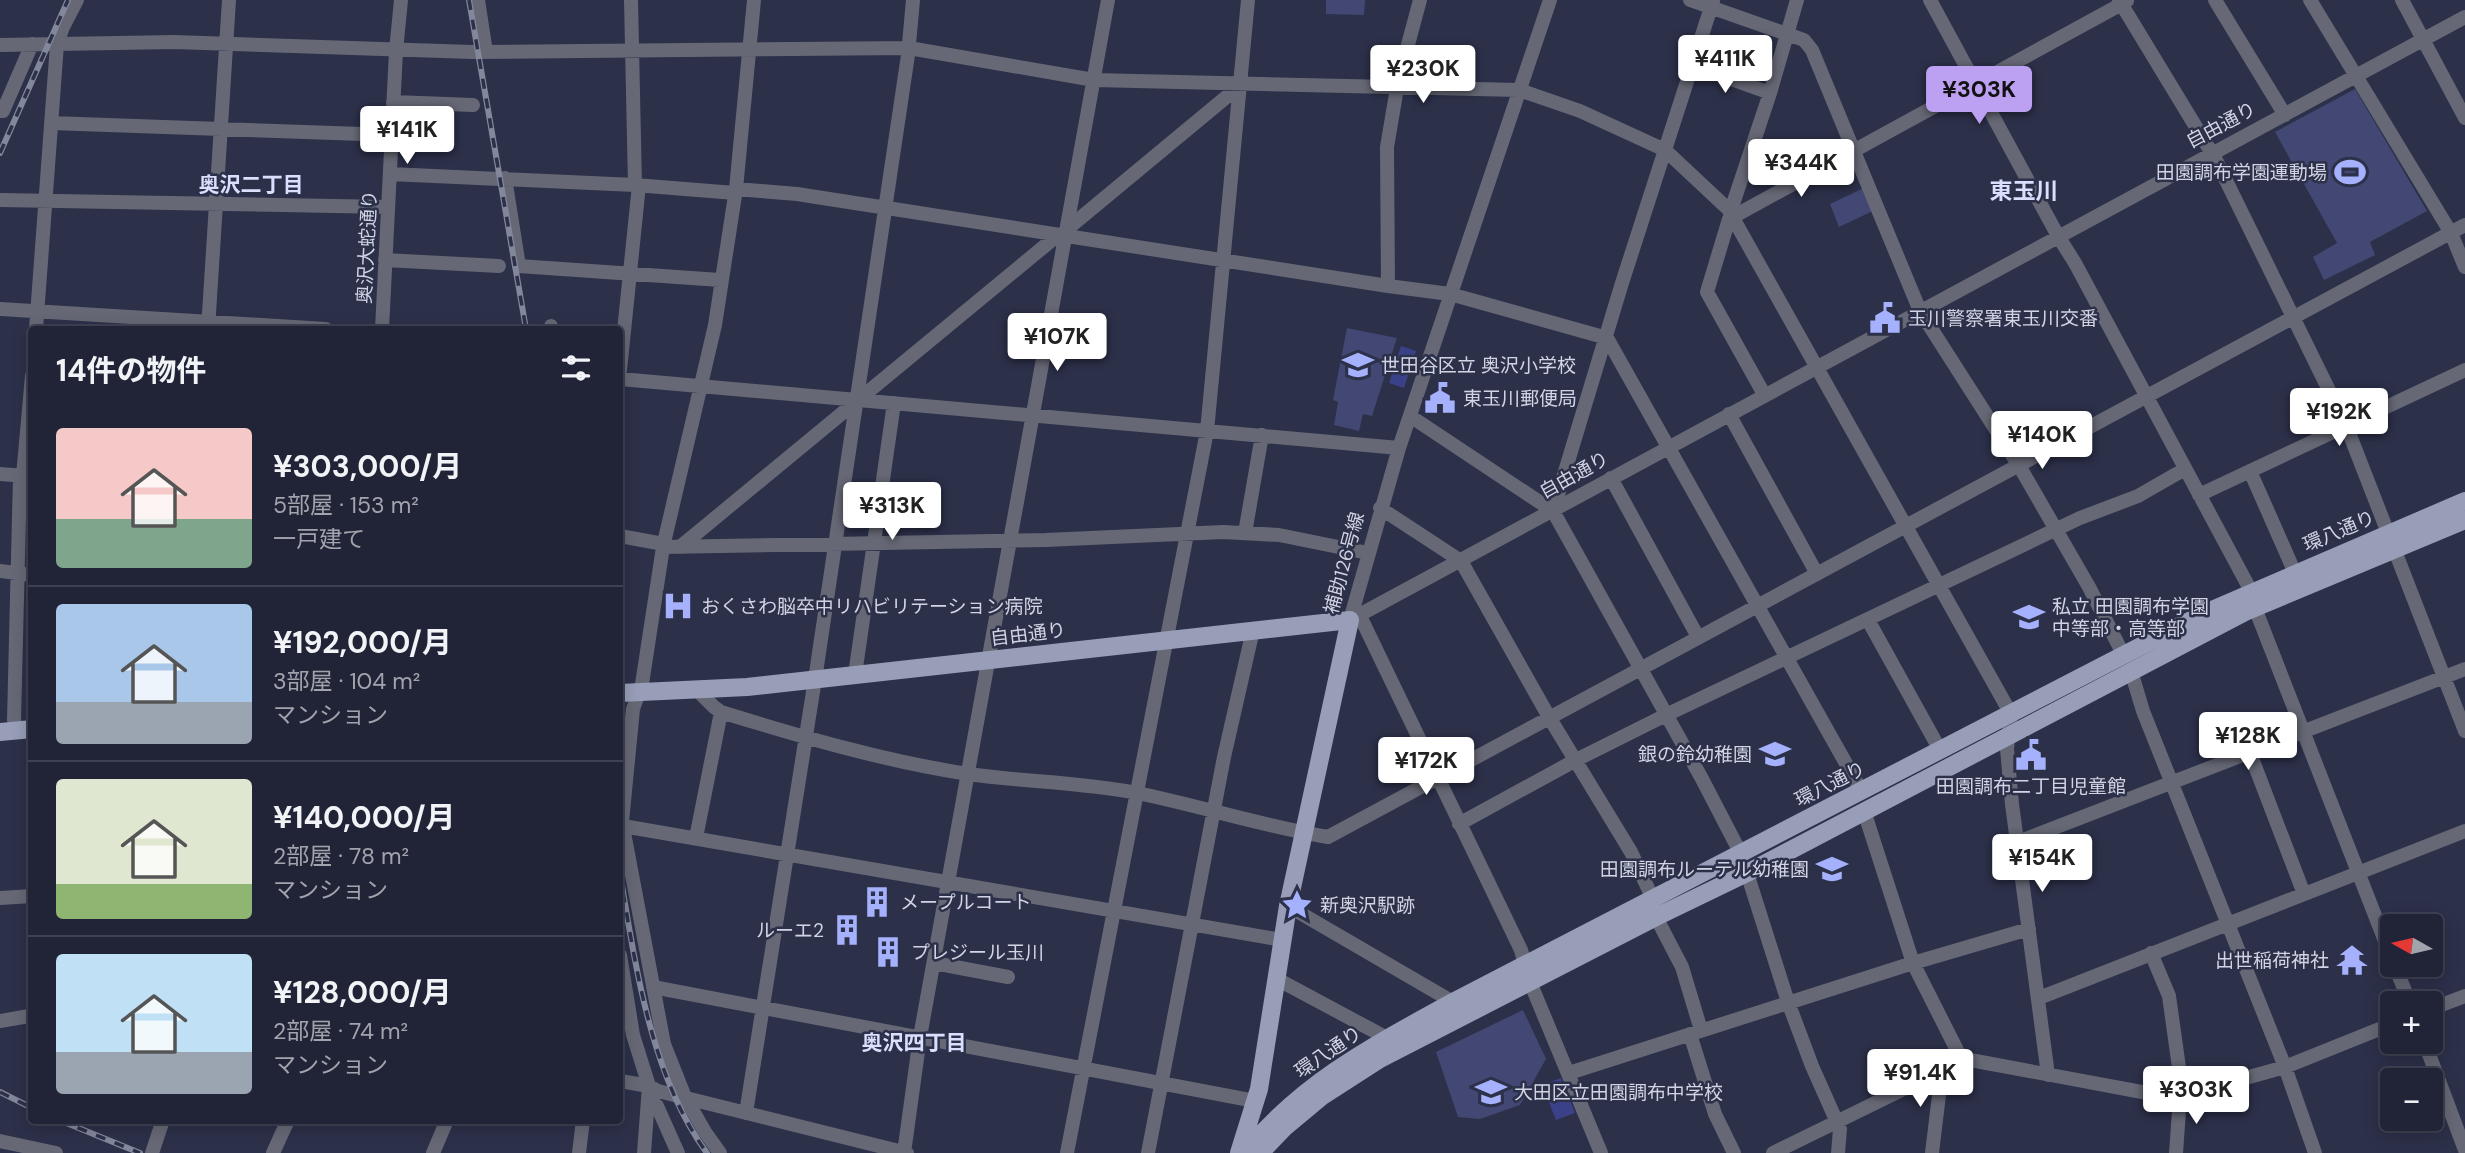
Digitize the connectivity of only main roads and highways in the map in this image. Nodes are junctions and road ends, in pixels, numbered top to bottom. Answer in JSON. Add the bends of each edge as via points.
{"nodes":[{"id":1,"x":2465,"y":501,"type":"edge"},
{"id":2,"x":2465,"y":520,"type":"edge"},
{"id":3,"x":2392,"y":541,"type":"junction"},
{"id":4,"x":2253,"y":599,"type":"junction"},
{"id":5,"x":1355,"y":618,"type":"joint"},
{"id":6,"x":623,"y":693,"type":"edge"},
{"id":7,"x":1654,"y":908,"type":"junction"},
{"id":8,"x":1241,"y":1153,"type":"edge"},
{"id":9,"x":1260,"y":1153,"type":"edge"}],
"edges":[{"from":1,"to":3,"type":"main road","name":"環八通り"},
{"from":2,"to":3,"type":"main road","name":"環八通り"},
{"from":3,"to":4,"type":"main road","name":"環八通り"},
{"from":3,"to":4,"type":"main road","name":"環八通り","via":[[2295,573]]},
{"from":4,"to":7,"type":"main road","name":"環八通り","via":[[2123,654],[1741,853]]},
{"from":4,"to":7,"type":"main road","name":"環八通り","via":[[2131,671],[1747,873]]},
{"from":5,"to":6,"type":"main road","name":"自由通り","via":[[744,688]]},
{"from":5,"to":8,"type":"main road","name":"補助126号線","via":[[1303,833],[1259,1089]]},
{"from":7,"to":8,"type":"main road","name":"環八通り","via":[[1526,963],[1387,1038],[1307,1090]]},
{"from":7,"to":9,"type":"main road","name":"環八通り","via":[[1530,982],[1350,1077],[1285,1127]]}]}
